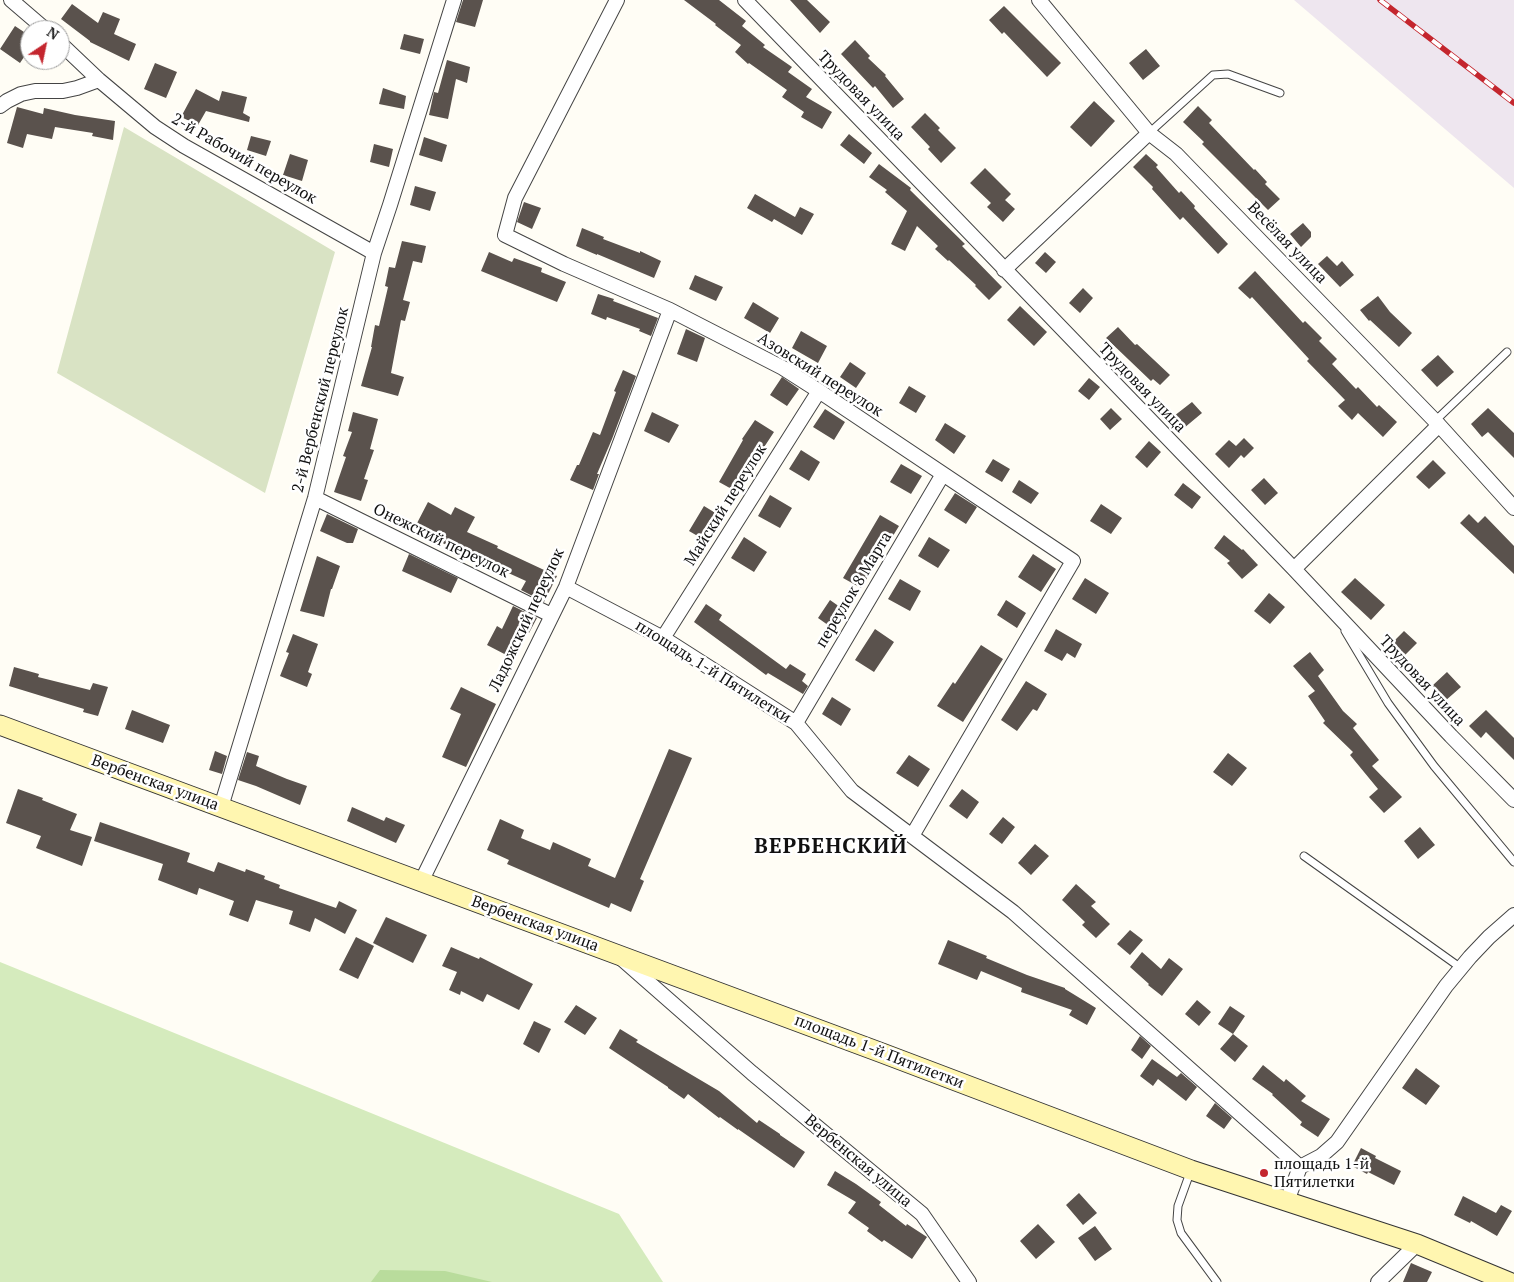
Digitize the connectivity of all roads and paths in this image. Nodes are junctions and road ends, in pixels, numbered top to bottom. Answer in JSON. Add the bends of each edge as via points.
{"nodes":[{"id":1,"x":11,"y":0,"type":"edge"},
{"id":2,"x":454,"y":0,"type":"edge"},
{"id":3,"x":617,"y":0,"type":"edge"},
{"id":4,"x":745,"y":0,"type":"edge"},
{"id":5,"x":1039,"y":0,"type":"edge"},
{"id":6,"x":34,"y":20,"type":"edge"},
{"id":7,"x":70,"y":52,"type":"edge"},
{"id":8,"x":99,"y":80,"type":"junction"},
{"id":9,"x":1280,"y":93,"type":"dead end"},
{"id":10,"x":0,"y":106,"type":"edge"},
{"id":11,"x":1149,"y":133,"type":"junction"},
{"id":12,"x":374,"y":253,"type":"junction"},
{"id":13,"x":1004,"y":270,"type":"junction"},
{"id":14,"x":670,"y":310,"type":"junction"},
{"id":15,"x":1506,"y":352,"type":"dead end"},
{"id":16,"x":819,"y":391,"type":"junction"},
{"id":17,"x":1437,"y":423,"type":"junction"},
{"id":18,"x":943,"y":474,"type":"junction"},
{"id":19,"x":315,"y":498,"type":"junction"},
{"id":20,"x":1514,"y":508,"type":"edge"},
{"id":21,"x":1294,"y":569,"type":"junction"},
{"id":22,"x":566,"y":587,"type":"junction"},
{"id":23,"x":1333,"y":611,"type":"junction"},
{"id":24,"x":551,"y":615,"type":"junction"},
{"id":25,"x":663,"y":638,"type":"junction"},
{"id":26,"x":796,"y":723,"type":"junction"},
{"id":27,"x":0,"y":725,"type":"edge"},
{"id":28,"x":1514,"y":800,"type":"edge"},
{"id":29,"x":221,"y":807,"type":"junction"},
{"id":30,"x":912,"y":836,"type":"junction"},
{"id":31,"x":1304,"y":856,"type":"dead end"},
{"id":32,"x":1514,"y":862,"type":"edge"},
{"id":33,"x":421,"y":882,"type":"junction"},
{"id":34,"x":1514,"y":915,"type":"edge"},
{"id":35,"x":615,"y":954,"type":"junction"},
{"id":36,"x":1461,"y":968,"type":"junction"},
{"id":37,"x":1300,"y":1167,"type":"junction"},
{"id":38,"x":1191,"y":1170,"type":"junction"},
{"id":39,"x":1287,"y":1201,"type":"junction"},
{"id":40,"x":1416,"y":1244,"type":"junction"},
{"id":41,"x":969,"y":1282,"type":"edge"},
{"id":42,"x":1217,"y":1282,"type":"edge"},
{"id":43,"x":1378,"y":1282,"type":"edge"},
{"id":44,"x":1509,"y":1282,"type":"edge"}],
"edges":[{"from":1,"to":6,"type":"street"},
{"from":2,"to":12,"type":"street","name":"2-й Вербенский переулок"},
{"from":3,"to":14,"type":"street","name":"Азовский переулок","via":[[515,198],[505,235]]},
{"from":4,"to":13,"type":"street","name":"Трудовая улица"},
{"from":5,"to":11,"type":"street","name":"Весёлая улица"},
{"from":7,"to":8,"type":"street","name":"2-й Рабочий переулок"},
{"from":8,"to":10,"type":"street","via":[[63,91],[21,94]]},
{"from":8,"to":12,"type":"street","name":"2-й Рабочий переулок","via":[[155,127],[184,146]]},
{"from":9,"to":11,"type":"lane","via":[[1228,74],[1213,75]]},
{"from":11,"to":13,"type":"street"},
{"from":11,"to":17,"type":"street","name":"Весёлая улица","via":[[1176,154]]},
{"from":12,"to":19,"type":"street","name":"2-й Вербенский переулок"},
{"from":13,"to":21,"type":"street","name":"Трудовая улица"},
{"from":14,"to":16,"type":"street","name":"Азовский переулок","via":[[783,368]]},
{"from":14,"to":22,"type":"street","name":"Ладожский переулок"},
{"from":15,"to":17,"type":"lane"},
{"from":16,"to":18,"type":"street","name":"Азовский переулок"},
{"from":16,"to":25,"type":"street","name":"Майский переулок"},
{"from":17,"to":20,"type":"street","name":"Весёлая улица"},
{"from":17,"to":21,"type":"street"},
{"from":18,"to":26,"type":"street","name":"переулок 8 Марта"},
{"from":18,"to":30,"type":"street","name":"Азовский переулок","via":[[1073,561]]},
{"from":19,"to":24,"type":"street","name":"Онежский переулок"},
{"from":19,"to":29,"type":"street","name":"2-й Вербенский переулок"},
{"from":21,"to":23,"type":"street","name":"Трудовая улица"},
{"from":22,"to":24,"type":"street","name":"Ладожский переулок"},
{"from":22,"to":25,"type":"street","name":"площадь 1-й Пятилетки"},
{"from":23,"to":28,"type":"street","name":"Трудовая улица"},
{"from":23,"to":32,"type":"lane","via":[[1388,703],[1434,766]]},
{"from":24,"to":33,"type":"street","name":"Ладожский переулок"},
{"from":25,"to":26,"type":"street","name":"площадь 1-й Пятилетки"},
{"from":26,"to":30,"type":"street","name":"площадь 1-й Пятилетки","via":[[852,791]]},
{"from":27,"to":29,"type":"main road","name":"Вербенская улица"},
{"from":29,"to":33,"type":"main road","name":"Вербенская улица"},
{"from":30,"to":37,"type":"street","name":"площадь 1-й Пятилетки","via":[[1013,912]]},
{"from":31,"to":36,"type":"lane"},
{"from":33,"to":35,"type":"main road","name":"Вербенская улица"},
{"from":34,"to":36,"type":"street"},
{"from":35,"to":38,"type":"main road","name":"площадь 1-й Пятилетки"},
{"from":35,"to":41,"type":"street","name":"Вербенская улица","via":[[922,1214]]},
{"from":36,"to":37,"type":"street","via":[[1337,1142],[1321,1156]]},
{"from":37,"to":39,"type":"street"},
{"from":38,"to":39,"type":"main road","name":"площадь 1-й Пятилетки"},
{"from":38,"to":42,"type":"lane","via":[[1178,1206],[1177,1220],[1181,1232]]},
{"from":39,"to":40,"type":"main road","name":"площадь 1-й Пятилетки"},
{"from":40,"to":43,"type":"street"},
{"from":40,"to":44,"type":"main road","name":"площадь 1-й Пятилетки"}]}
